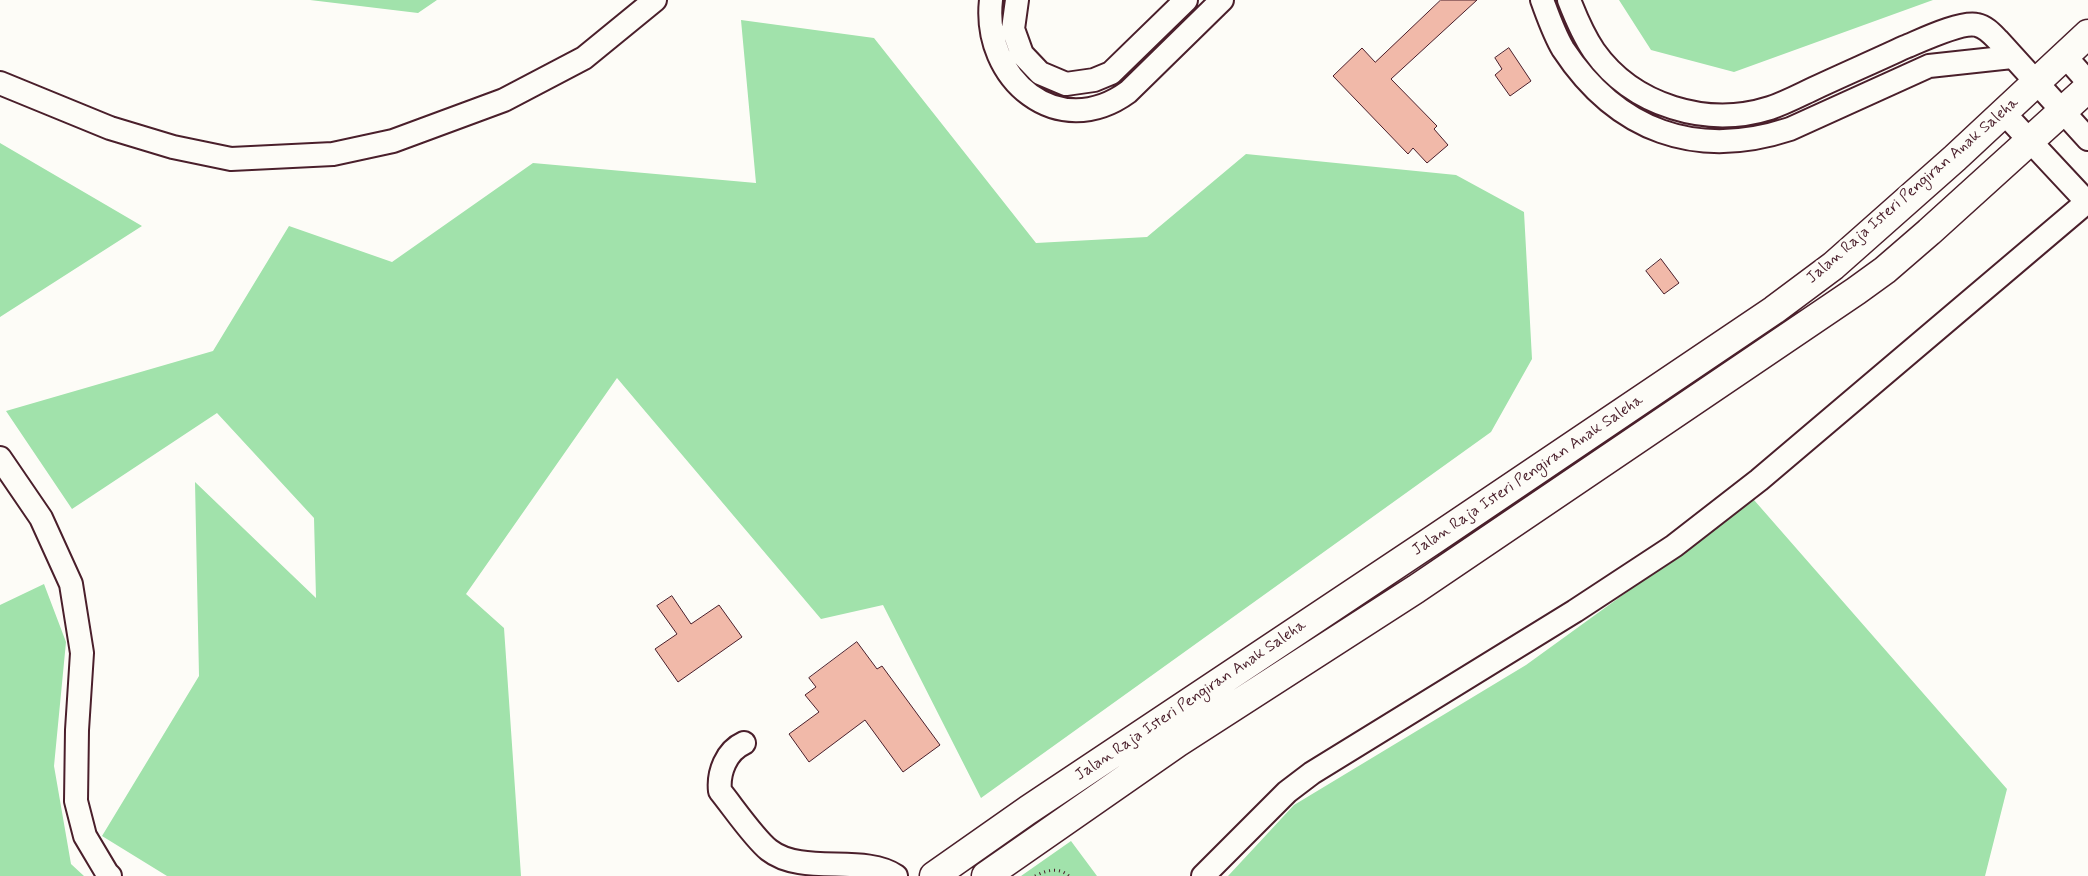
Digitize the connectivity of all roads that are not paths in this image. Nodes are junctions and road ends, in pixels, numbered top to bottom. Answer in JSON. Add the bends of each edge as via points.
{"nodes":[{"id":1,"x":655,"y":0,"type":"edge"},
{"id":2,"x":991,"y":0,"type":"edge"},
{"id":3,"x":1017,"y":0,"type":"edge"},
{"id":4,"x":1186,"y":0,"type":"edge"},
{"id":5,"x":1222,"y":0,"type":"edge"},
{"id":6,"x":1542,"y":0,"type":"edge"},
{"id":7,"x":1569,"y":0,"type":"edge"},
{"id":8,"x":2088,"y":34,"type":"edge"},
{"id":9,"x":2065,"y":56,"type":"junction"},
{"id":10,"x":2012,"y":57,"type":"junction"},
{"id":11,"x":2088,"y":82,"type":"edge"},
{"id":12,"x":2036,"y":83,"type":"junction"},
{"id":13,"x":0,"y":84,"type":"edge"},
{"id":14,"x":2088,"y":88,"type":"edge"},
{"id":15,"x":2063,"y":111,"type":"junction"},
{"id":16,"x":2003,"y":112,"type":"junction"},
{"id":17,"x":2088,"y":139,"type":"edge"},
{"id":18,"x":2030,"y":140,"type":"junction"},
{"id":19,"x":2088,"y":203,"type":"edge"},
{"id":20,"x":0,"y":458,"type":"edge"},
{"id":21,"x":744,"y":743,"type":"dead end"},
{"id":22,"x":110,"y":876,"type":"edge"},
{"id":23,"x":896,"y":876,"type":"edge"},
{"id":24,"x":934,"y":876,"type":"edge"},
{"id":25,"x":986,"y":876,"type":"edge"},
{"id":26,"x":1203,"y":876,"type":"edge"}],
"edges":[{"from":1,"to":13,"type":"street","via":[[584,58],[504,100],[393,141],[333,154],[231,159],[173,147],[110,128]]},
{"from":2,"to":5,"type":"street","via":[[989,23],[994,46],[1016,84],[1034,98],[1055,107],[1073,109],[1095,108],[1128,92]]},
{"from":3,"to":4,"type":"street","via":[[1013,29],[1022,54],[1040,73],[1066,84],[1094,80],[1111,73]]},
{"from":6,"to":10,"type":"street","via":[[1562,47],[1601,97],[1652,128],[1674,136],[1724,143],[1790,130],[1929,66]]},
{"from":7,"to":10,"type":"street","via":[[1594,51],[1620,79],[1669,106],[1716,116],[1771,108],[1915,43],[1960,27],[1976,24],[1987,30]]},
{"from":8,"to":9,"type":"main road","name":"Jalan Raja Isteri Pengiran Anak Saleha"},
{"from":9,"to":11,"type":"street"},
{"from":9,"to":12,"type":"main road","name":"Jalan Raja Isteri Pengiran Anak Saleha"},
{"from":10,"to":12,"type":"street"},
{"from":12,"to":15,"type":"street"},
{"from":12,"to":16,"type":"main road","name":"Jalan Raja Isteri Pengiran Anak Saleha"},
{"from":14,"to":15,"type":"main road","name":"Jalan Raja Isteri Pengiran Anak Saleha"},
{"from":15,"to":17,"type":"street"},
{"from":15,"to":18,"type":"main road","name":"Jalan Raja Isteri Pengiran Anak Saleha"},
{"from":16,"to":18,"type":"street"},
{"from":16,"to":24,"type":"main road","name":"Jalan Raja Isteri Pengiran Anak Saleha","via":[[1833,266],[1774,310],[1060,788]]},
{"from":18,"to":19,"type":"street"},
{"from":18,"to":25,"type":"main road","name":"Jalan Raja Isteri Pengiran Anak Saleha","via":[[1929,232],[1856,291],[1416,588],[1177,743]]},
{"from":19,"to":26,"type":"street","via":[[1760,480],[1674,546],[1312,773],[1287,792]]},
{"from":20,"to":22,"type":"street","via":[[42,518],[71,584],[82,653],[76,801],[85,836]]},
{"from":21,"to":23,"type":"street","via":[[721,768],[720,791],[769,850],[800,862],[879,869]]}]}
